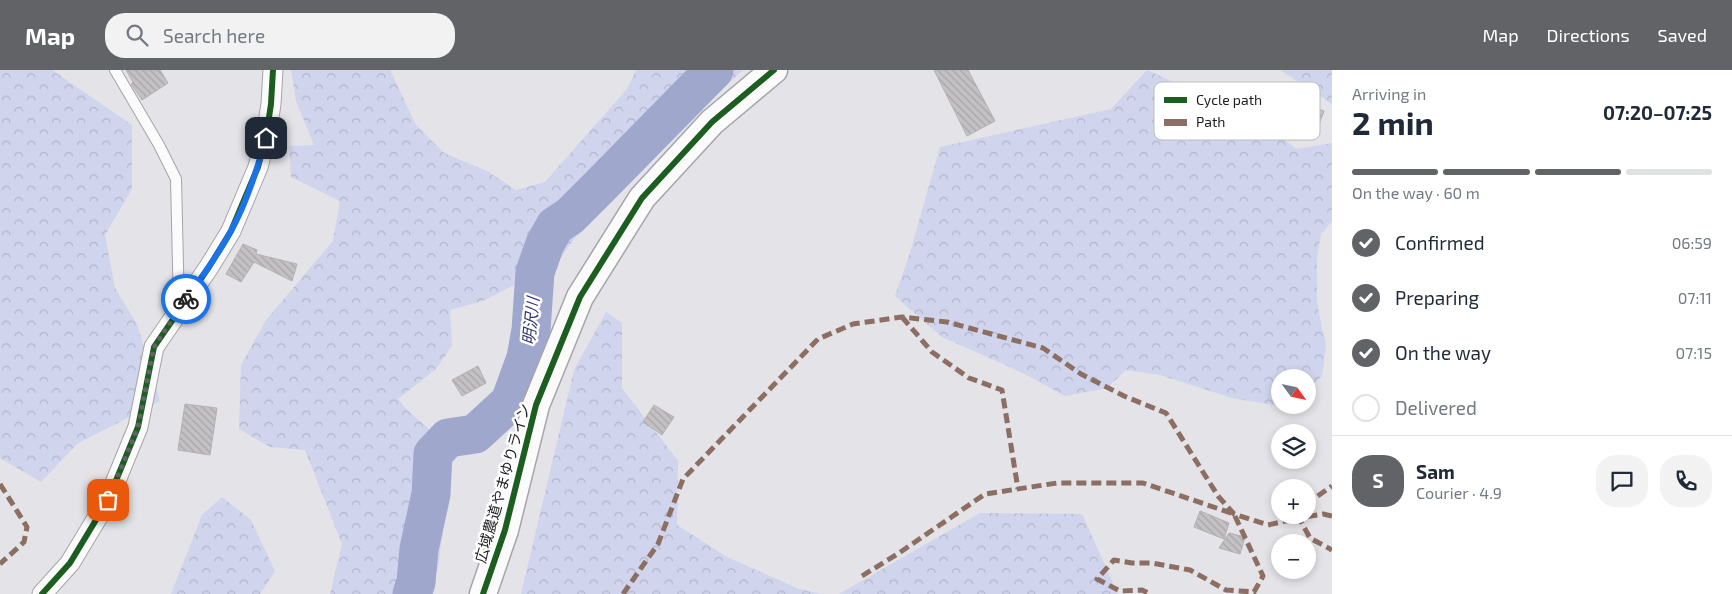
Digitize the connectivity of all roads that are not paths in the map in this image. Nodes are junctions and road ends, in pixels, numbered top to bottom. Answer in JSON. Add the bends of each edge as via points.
{"nodes":[{"id":1,"x":115,"y":70,"type":"edge"},
{"id":2,"x":273,"y":70,"type":"edge"},
{"id":3,"x":774,"y":70,"type":"edge"},
{"id":4,"x":179,"y":309,"type":"junction"},
{"id":5,"x":42,"y":594,"type":"edge"},
{"id":6,"x":483,"y":594,"type":"edge"}],
"edges":[{"from":1,"to":4,"type":"lane","via":[[176,179]]},
{"from":2,"to":4,"type":"street","via":[[266,138],[248,193],[209,267]]},
{"from":3,"to":6,"type":"street","name":"広域農道やまゆりライン","via":[[712,122],[642,198],[580,297],[536,405],[505,530]]},
{"from":4,"to":5,"type":"street","via":[[154,347],[138,427],[108,500],[70,563]]}]}
